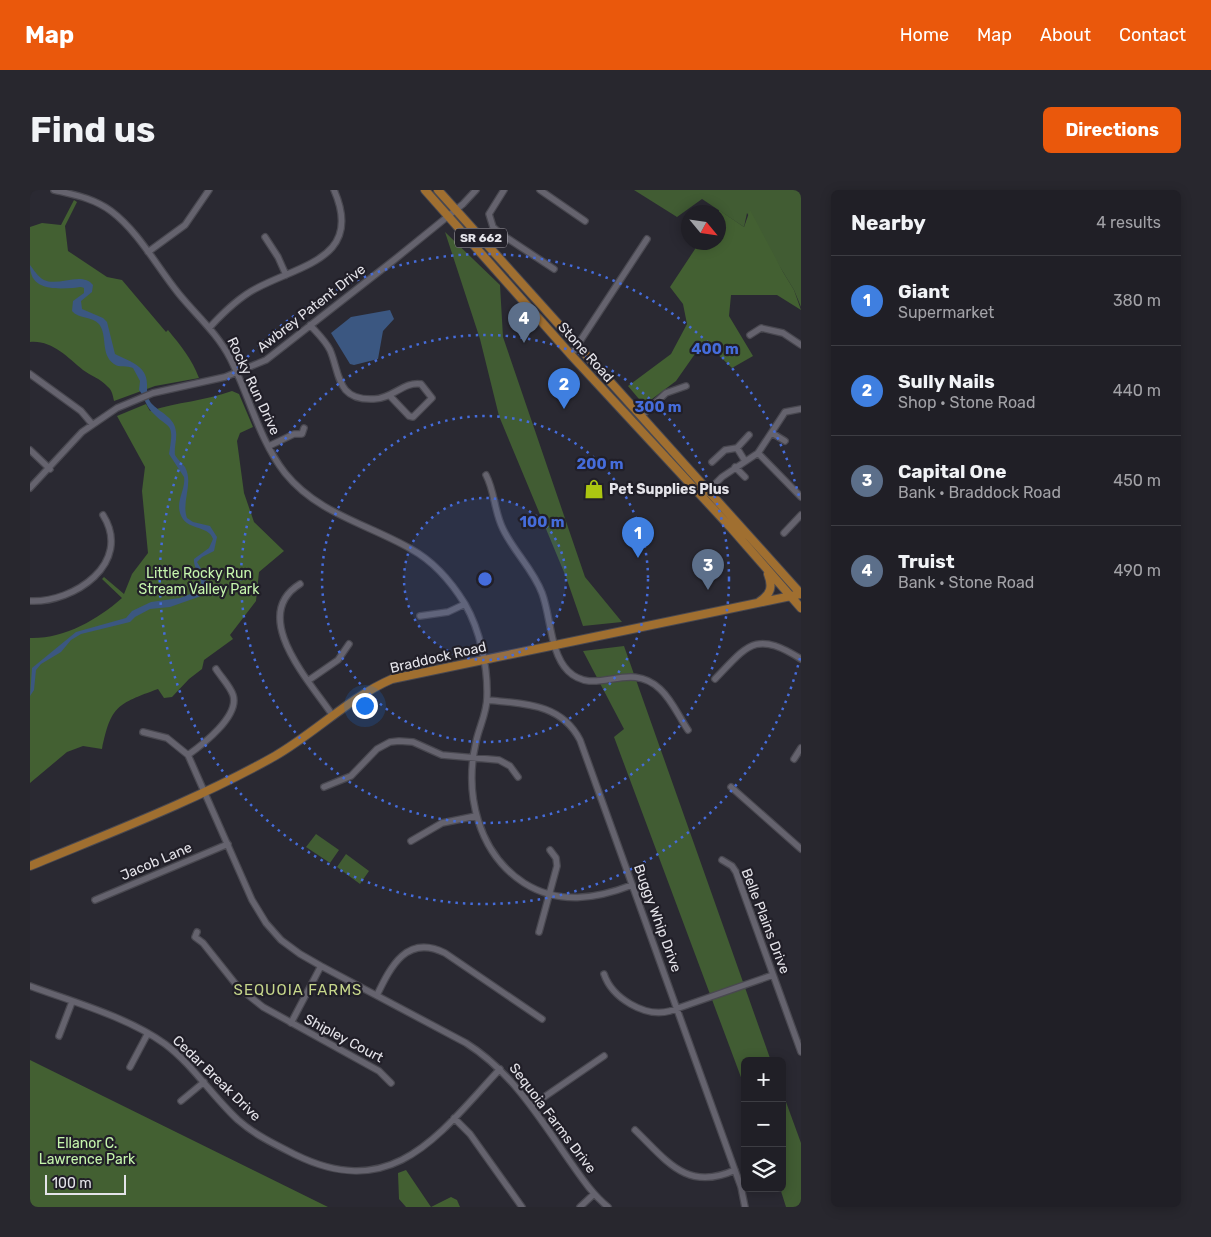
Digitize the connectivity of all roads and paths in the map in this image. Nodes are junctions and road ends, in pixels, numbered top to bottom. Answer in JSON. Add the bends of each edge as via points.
{"nodes":[{"id":1,"x":54,"y":190,"type":"edge"},
{"id":2,"x":208,"y":190,"type":"edge"},
{"id":3,"x":334,"y":190,"type":"edge"},
{"id":4,"x":424,"y":190,"type":"edge"},
{"id":5,"x":438,"y":190,"type":"edge"},
{"id":6,"x":476,"y":190,"type":"edge"},
{"id":7,"x":504,"y":190,"type":"edge"},
{"id":8,"x":540,"y":190,"type":"edge"},
{"id":9,"x":457,"y":209,"type":"junction"},
{"id":10,"x":447,"y":216,"type":"junction"},
{"id":11,"x":585,"y":221,"type":"dead end"},
{"id":12,"x":265,"y":237,"type":"dead end"},
{"id":13,"x":647,"y":239,"type":"dead end"},
{"id":14,"x":148,"y":252,"type":"junction"},
{"id":15,"x":554,"y":269,"type":"dead end"},
{"id":16,"x":286,"y":275,"type":"junction"},
{"id":17,"x":310,"y":325,"type":"junction"},
{"id":18,"x":210,"y":326,"type":"junction"},
{"id":19,"x":750,"y":335,"type":"dead end"},
{"id":20,"x":576,"y":345,"type":"junction"},
{"id":21,"x":801,"y":345,"type":"edge"},
{"id":22,"x":570,"y":355,"type":"junction"},
{"id":23,"x":237,"y":373,"type":"junction"},
{"id":24,"x":30,"y":374,"type":"edge"},
{"id":25,"x":686,"y":386,"type":"dead end"},
{"id":26,"x":390,"y":396,"type":"junction"},
{"id":27,"x":801,"y":409,"type":"edge"},
{"id":28,"x":641,"y":416,"type":"junction"},
{"id":29,"x":92,"y":424,"type":"junction"},
{"id":30,"x":304,"y":428,"type":"dead end"},
{"id":31,"x":772,"y":433,"type":"junction"},
{"id":32,"x":749,"y":435,"type":"dead end"},
{"id":33,"x":785,"y":440,"type":"dead end"},
{"id":34,"x":268,"y":446,"type":"junction"},
{"id":35,"x":737,"y":448,"type":"junction"},
{"id":36,"x":30,"y":450,"type":"edge"},
{"id":37,"x":758,"y":453,"type":"junction"},
{"id":38,"x":745,"y":461,"type":"junction"},
{"id":39,"x":712,"y":462,"type":"dead end"},
{"id":40,"x":735,"y":467,"type":"junction"},
{"id":41,"x":50,"y":469,"type":"junction"},
{"id":42,"x":486,"y":475,"type":"dead end"},
{"id":43,"x":745,"y":477,"type":"dead end"},
{"id":44,"x":30,"y":488,"type":"edge"},
{"id":45,"x":709,"y":491,"type":"junction"},
{"id":46,"x":702,"y":497,"type":"junction"},
{"id":47,"x":801,"y":497,"type":"edge"},
{"id":48,"x":801,"y":514,"type":"edge"},
{"id":49,"x":103,"y":515,"type":"dead end"},
{"id":50,"x":784,"y":533,"type":"dead end"},
{"id":51,"x":766,"y":568,"type":"junction"},
{"id":52,"x":300,"y":584,"type":"dead end"},
{"id":53,"x":801,"y":594,"type":"edge"},
{"id":54,"x":790,"y":596,"type":"junction"},
{"id":55,"x":30,"y":602,"type":"edge"},
{"id":56,"x":465,"y":604,"type":"junction"},
{"id":57,"x":753,"y":606,"type":"junction"},
{"id":58,"x":801,"y":608,"type":"edge"},
{"id":59,"x":420,"y":616,"type":"dead end"},
{"id":60,"x":349,"y":644,"type":"dead end"},
{"id":61,"x":556,"y":645,"type":"junction"},
{"id":62,"x":801,"y":659,"type":"edge"},
{"id":63,"x":483,"y":660,"type":"junction"},
{"id":64,"x":216,"y":669,"type":"dead end"},
{"id":65,"x":309,"y":680,"type":"junction"},
{"id":66,"x":715,"y":680,"type":"dead end"},
{"id":67,"x":487,"y":700,"type":"junction"},
{"id":68,"x":333,"y":716,"type":"junction"},
{"id":69,"x":688,"y":730,"type":"dead end"},
{"id":70,"x":143,"y":732,"type":"dead end"},
{"id":71,"x":801,"y":748,"type":"edge"},
{"id":72,"x":188,"y":755,"type":"junction"},
{"id":73,"x":474,"y":758,"type":"junction"},
{"id":74,"x":794,"y":759,"type":"dead end"},
{"id":75,"x":518,"y":778,"type":"dead end"},
{"id":76,"x":324,"y":787,"type":"dead end"},
{"id":77,"x":731,"y":787,"type":"dead end"},
{"id":78,"x":206,"y":791,"type":"junction"},
{"id":79,"x":476,"y":816,"type":"junction"},
{"id":80,"x":411,"y":841,"type":"dead end"},
{"id":81,"x":228,"y":844,"type":"junction"},
{"id":82,"x":801,"y":849,"type":"edge"},
{"id":83,"x":550,"y":850,"type":"dead end"},
{"id":84,"x":722,"y":860,"type":"dead end"},
{"id":85,"x":30,"y":866,"type":"edge"},
{"id":86,"x":632,"y":885,"type":"junction"},
{"id":87,"x":550,"y":894,"type":"junction"},
{"id":88,"x":95,"y":900,"type":"dead end"},
{"id":89,"x":539,"y":932,"type":"dead end"},
{"id":90,"x":196,"y":935,"type":"dead end"},
{"id":91,"x":321,"y":966,"type":"junction"},
{"id":92,"x":604,"y":974,"type":"dead end"},
{"id":93,"x":773,"y":975,"type":"junction"},
{"id":94,"x":30,"y":986,"type":"edge"},
{"id":95,"x":378,"y":995,"type":"junction"},
{"id":96,"x":72,"y":1002,"type":"junction"},
{"id":97,"x":677,"y":1009,"type":"junction"},
{"id":98,"x":542,"y":1019,"type":"dead end"},
{"id":99,"x":290,"y":1023,"type":"junction"},
{"id":100,"x":148,"y":1033,"type":"junction"},
{"id":101,"x":59,"y":1036,"type":"dead end"},
{"id":102,"x":801,"y":1052,"type":"edge"},
{"id":103,"x":604,"y":1056,"type":"dead end"},
{"id":104,"x":130,"y":1067,"type":"dead end"},
{"id":105,"x":500,"y":1069,"type":"junction"},
{"id":106,"x":204,"y":1082,"type":"junction"},
{"id":107,"x":392,"y":1083,"type":"dead end"},
{"id":108,"x":181,"y":1101,"type":"dead end"},
{"id":109,"x":531,"y":1106,"type":"junction"},
{"id":110,"x":454,"y":1118,"type":"junction"},
{"id":111,"x":635,"y":1130,"type":"dead end"},
{"id":112,"x":735,"y":1170,"type":"junction"},
{"id":113,"x":594,"y":1194,"type":"junction"},
{"id":114,"x":522,"y":1207,"type":"edge"},
{"id":115,"x":580,"y":1207,"type":"edge"},
{"id":116,"x":608,"y":1207,"type":"edge"},
{"id":117,"x":745,"y":1207,"type":"edge"}],
"edges":[{"from":1,"to":14,"type":"street","name":"Rocky Run Drive","via":[[87,198],[110,210]]},
{"from":2,"to":14,"type":"street","via":[[185,225]]},
{"from":3,"to":16,"type":"street","via":[[342,217],[335,242],[320,260]]},
{"from":4,"to":10,"type":"main road","name":"Stone Road","number":"SR 662"},
{"from":5,"to":9,"type":"main road","name":"Stone Road","number":"SR 662"},
{"from":6,"to":9,"type":"street","name":"Awbrey Patent Drive"},
{"from":7,"to":15,"type":"street","via":[[489,214],[493,227]]},
{"from":8,"to":11,"type":"street"},
{"from":9,"to":10,"type":"street","name":"Awbrey Patent Drive"},
{"from":9,"to":20,"type":"main road","name":"Stone Road","number":"SR 662"},
{"from":10,"to":17,"type":"street","name":"Awbrey Patent Drive"},
{"from":10,"to":22,"type":"main road","name":"Stone Road","number":"SR 662"},
{"from":12,"to":16,"type":"street"},
{"from":13,"to":20,"type":"street"},
{"from":14,"to":18,"type":"street","name":"Rocky Run Drive","via":[[180,296]]},
{"from":16,"to":18,"type":"street","via":[[246,294]]},
{"from":17,"to":23,"type":"street","name":"Awbrey Patent Drive","via":[[266,360]]},
{"from":17,"to":26,"type":"street","via":[[330,350],[336,376],[344,389],[366,399]]},
{"from":18,"to":23,"type":"street","name":"Rocky Run Drive"},
{"from":19,"to":21,"type":"street","via":[[761,328],[783,334]]},
{"from":20,"to":22,"type":"street"},
{"from":20,"to":28,"type":"main road","name":"Stone Road","number":"SR 662"},
{"from":22,"to":46,"type":"main road","name":"Stone Road","number":"SR 662"},
{"from":23,"to":29,"type":"street","name":"Awbrey Patent Drive","via":[[153,393]]},
{"from":23,"to":34,"type":"street","name":"Rocky Run Drive"},
{"from":24,"to":29,"type":"street","via":[[81,411]]},
{"from":25,"to":28,"type":"street","via":[[666,393]]},
{"from":26,"to":26,"type":"street","via":[[403,387],[418,383],[432,398],[413,417]]},
{"from":27,"to":31,"type":"street","via":[[785,412]]},
{"from":28,"to":45,"type":"main road","name":"Stone Road","number":"SR 662"},
{"from":29,"to":41,"type":"street","name":"Awbrey Patent Drive"},
{"from":30,"to":34,"type":"street","via":[[302,434],[294,434]]},
{"from":31,"to":33,"type":"street"},
{"from":31,"to":37,"type":"street"},
{"from":32,"to":35,"type":"street"},
{"from":34,"to":56,"type":"street","name":"Rocky Run Drive","via":[[285,473],[309,497],[328,510],[425,558]]},
{"from":35,"to":38,"type":"street"},
{"from":35,"to":39,"type":"street","via":[[724,450]]},
{"from":36,"to":41,"type":"street"},
{"from":37,"to":38,"type":"street"},
{"from":37,"to":47,"type":"street"},
{"from":38,"to":40,"type":"street"},
{"from":40,"to":43,"type":"street"},
{"from":40,"to":45,"type":"street"},
{"from":41,"to":44,"type":"street","name":"Awbrey Patent Drive"},
{"from":42,"to":61,"type":"street","via":[[503,530],[542,593]]},
{"from":45,"to":46,"type":"street"},
{"from":45,"to":53,"type":"main road","name":"Stone Road","number":"SR 662"},
{"from":46,"to":51,"type":"main road","name":"Stone Road","number":"SR 662"},
{"from":48,"to":50,"type":"street"},
{"from":49,"to":55,"type":"street","via":[[112,529],[112,544],[108,559],[98,573],[86,583],[51,599]]},
{"from":51,"to":54,"type":"main road","name":"Stone Road","number":"SR 662"},
{"from":51,"to":57,"type":"main road","via":[[770,591]]},
{"from":52,"to":65,"type":"street","via":[[284,598],[280,623],[287,648]]},
{"from":53,"to":54,"type":"main road","name":"Braddock Road"},
{"from":54,"to":57,"type":"main road","name":"Braddock Road"},
{"from":54,"to":58,"type":"main road","number":"SR 662"},
{"from":56,"to":59,"type":"street","via":[[448,612]]},
{"from":56,"to":63,"type":"street","name":"Rocky Run Drive","via":[[476,629]]},
{"from":57,"to":61,"type":"main road","name":"Braddock Road"},
{"from":60,"to":65,"type":"street","via":[[338,660]]},
{"from":61,"to":63,"type":"main road","name":"Braddock Road"},
{"from":61,"to":69,"type":"street","via":[[561,663],[578,678],[597,682],[630,676],[653,684],[667,696]]},
{"from":62,"to":66,"type":"street","via":[[778,646],[752,646],[742,650]]},
{"from":63,"to":67,"type":"street","name":"Rocky Run Drive"},
{"from":63,"to":68,"type":"main road","name":"Braddock Road","via":[[392,679]]},
{"from":64,"to":72,"type":"street","via":[[233,694],[232,705],[216,733]]},
{"from":65,"to":68,"type":"street"},
{"from":67,"to":73,"type":"street"},
{"from":67,"to":86,"type":"street","name":"Buggy Whip Drive","via":[[541,707],[558,714],[572,728],[582,745]]},
{"from":68,"to":78,"type":"main road","name":"Braddock Road","via":[[275,756]]},
{"from":70,"to":72,"type":"street","via":[[167,738]]},
{"from":71,"to":74,"type":"street"},
{"from":72,"to":78,"type":"street","name":"Sequoia Farms Drive"},
{"from":73,"to":75,"type":"street","via":[[503,761]]},
{"from":73,"to":76,"type":"street","via":[[442,755],[413,742],[394,741],[377,749],[351,776]]},
{"from":73,"to":79,"type":"street"},
{"from":77,"to":82,"type":"street"},
{"from":78,"to":81,"type":"street","name":"Sequoia Farms Drive"},
{"from":78,"to":85,"type":"main road","name":"Braddock Road"},
{"from":79,"to":80,"type":"street","via":[[442,824]]},
{"from":79,"to":87,"type":"street","via":[[486,842],[503,866],[527,884]]},
{"from":81,"to":88,"type":"street","name":"Jacob Lane"},
{"from":81,"to":91,"type":"street","name":"Sequoia Farms Drive","via":[[252,900],[266,922],[290,947]]},
{"from":83,"to":87,"type":"street","via":[[557,866]]},
{"from":84,"to":93,"type":"street","name":"Belle Plains Drive","via":[[736,872]]},
{"from":86,"to":87,"type":"street","via":[[588,898]]},
{"from":86,"to":97,"type":"street","name":"Buggy Whip Drive"},
{"from":87,"to":89,"type":"street"},
{"from":90,"to":99,"type":"street","name":"Shipley Court","via":[[225,973],[250,998]]},
{"from":91,"to":95,"type":"street","name":"Sequoia Farms Drive"},
{"from":91,"to":99,"type":"street"},
{"from":92,"to":97,"type":"street","via":[[612,989],[642,1010],[654,1014]]},
{"from":93,"to":97,"type":"street"},
{"from":93,"to":102,"type":"street","name":"Belle Plains Drive"},
{"from":94,"to":96,"type":"street","name":"Cedar Break Drive"},
{"from":95,"to":98,"type":"street","via":[[401,956],[412,950],[432,948],[445,953]]},
{"from":95,"to":105,"type":"street","name":"Sequoia Farms Drive","via":[[466,1043]]},
{"from":96,"to":100,"type":"street","name":"Cedar Break Drive"},
{"from":96,"to":101,"type":"street"},
{"from":97,"to":112,"type":"street","name":"Buggy Whip Drive"},
{"from":99,"to":107,"type":"street","name":"Shipley Court","via":[[380,1071]]},
{"from":100,"to":104,"type":"street"},
{"from":100,"to":106,"type":"street","name":"Cedar Break Drive","via":[[175,1052]]},
{"from":103,"to":109,"type":"street"},
{"from":105,"to":109,"type":"street","name":"Sequoia Farms Drive"},
{"from":105,"to":110,"type":"street","name":"Cedar Break Drive"},
{"from":106,"to":108,"type":"street"},
{"from":106,"to":110,"type":"street","name":"Cedar Break Drive","via":[[253,1132],[308,1161],[336,1170],[371,1170],[395,1164],[419,1151]]},
{"from":109,"to":113,"type":"street","name":"Sequoia Farms Drive"},
{"from":110,"to":114,"type":"street","via":[[470,1134]]},
{"from":111,"to":112,"type":"street","via":[[672,1166],[686,1174],[710,1178]]},
{"from":112,"to":117,"type":"street","name":"Buggy Whip Drive"},
{"from":113,"to":115,"type":"street"},
{"from":113,"to":116,"type":"street","name":"Sequoia Farms Drive"}]}
